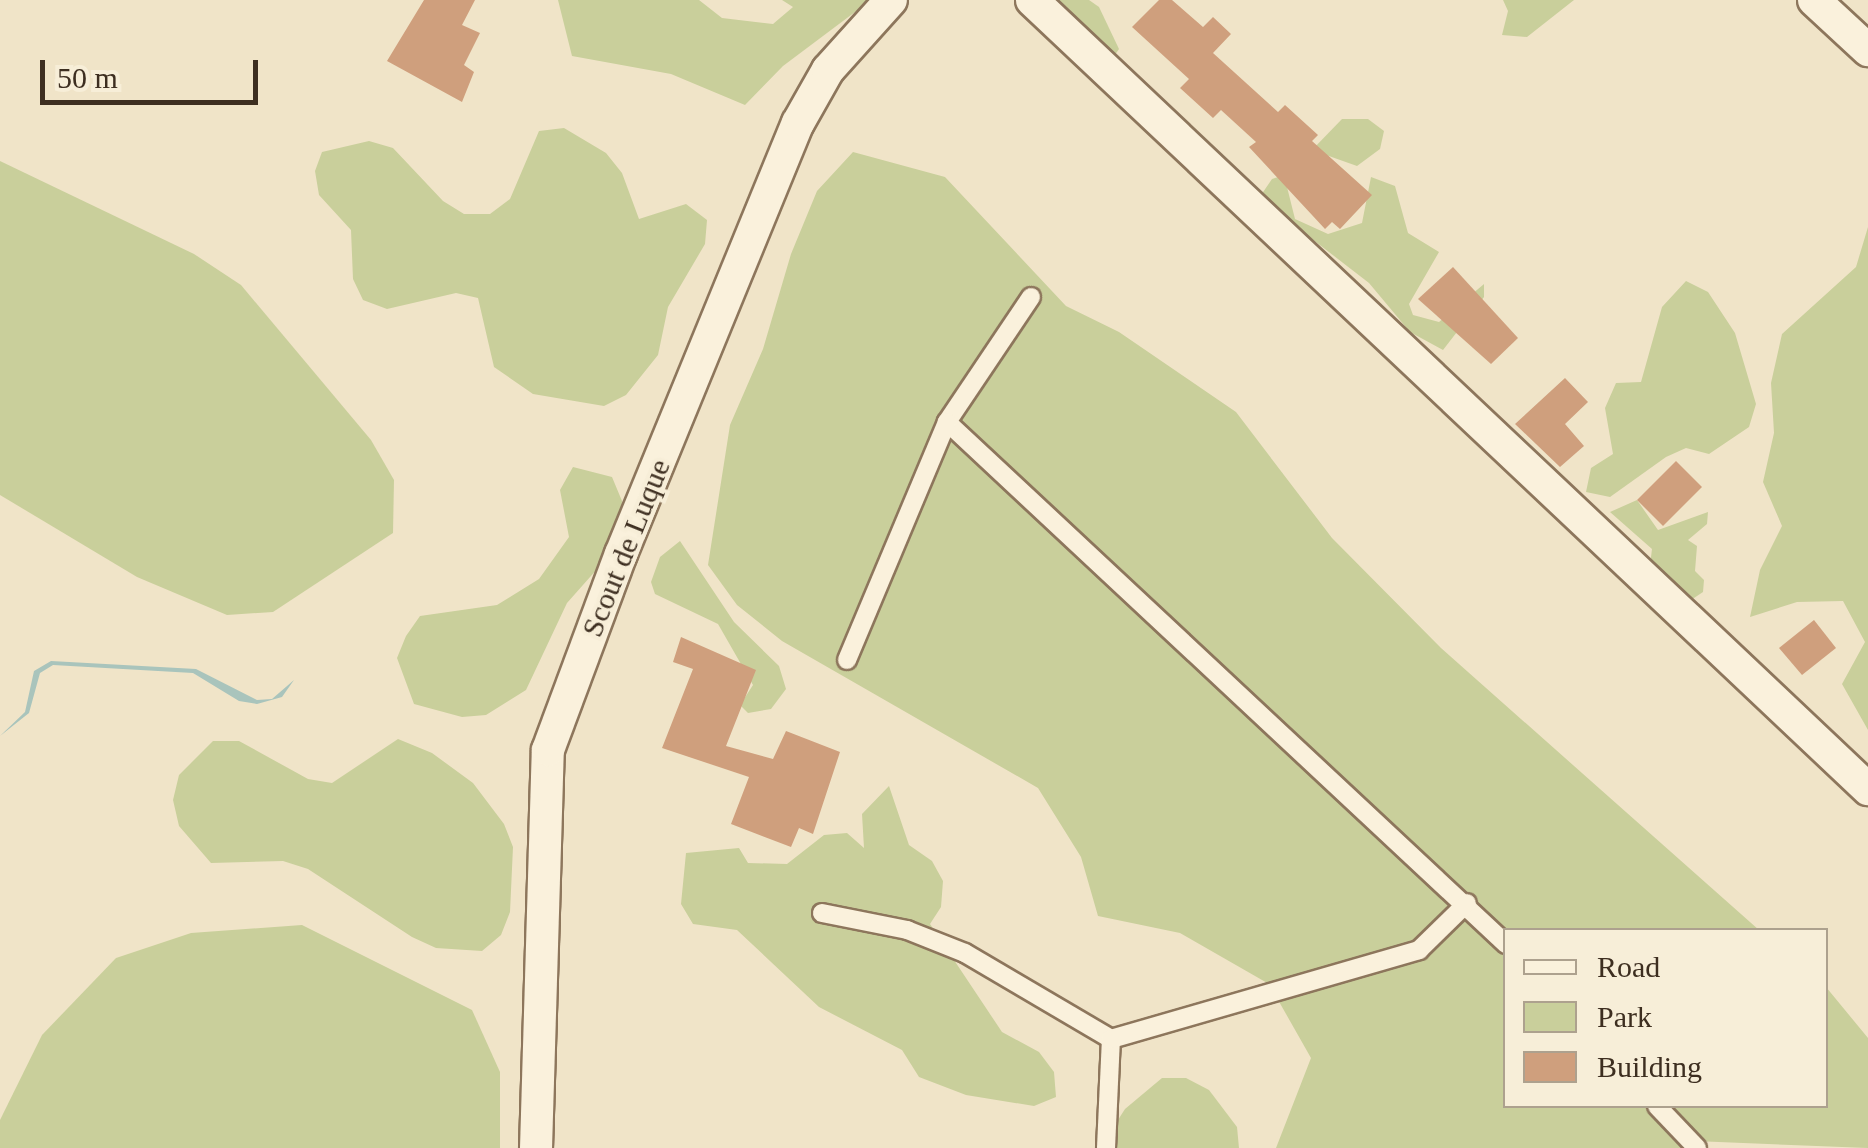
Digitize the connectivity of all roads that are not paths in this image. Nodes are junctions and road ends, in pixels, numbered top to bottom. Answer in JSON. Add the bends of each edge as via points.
{"nodes":[{"id":1,"x":891,"y":0,"type":"edge"},
{"id":2,"x":1032,"y":0,"type":"edge"},
{"id":3,"x":1814,"y":0,"type":"edge"},
{"id":4,"x":1868,"y":50,"type":"edge"},
{"id":5,"x":1031,"y":298,"type":"dead end"},
{"id":6,"x":947,"y":422,"type":"junction"},
{"id":7,"x":847,"y":660,"type":"dead end"},
{"id":8,"x":1868,"y":789,"type":"edge"},
{"id":9,"x":1467,"y":903,"type":"junction"},
{"id":10,"x":822,"y":913,"type":"dead end"},
{"id":11,"x":1503,"y":941,"type":"edge"},
{"id":12,"x":1111,"y":1039,"type":"junction"},
{"id":13,"x":1659,"y":1108,"type":"edge"},
{"id":14,"x":536,"y":1148,"type":"edge"},
{"id":15,"x":1106,"y":1148,"type":"edge"},
{"id":16,"x":1697,"y":1148,"type":"edge"}],
"edges":[{"from":1,"to":14,"type":"street","name":"Scout de Luque","via":[[828,70],[798,123],[548,750]]},
{"from":2,"to":8,"type":"street"},
{"from":3,"to":4,"type":"street"},
{"from":5,"to":6,"type":"lane"},
{"from":6,"to":7,"type":"lane"},
{"from":6,"to":9,"type":"lane"},
{"from":9,"to":11,"type":"lane"},
{"from":9,"to":12,"type":"lane","via":[[1419,950]]},
{"from":10,"to":12,"type":"lane","via":[[907,930],[964,952]]},
{"from":12,"to":15,"type":"lane"},
{"from":13,"to":16,"type":"lane"}]}
